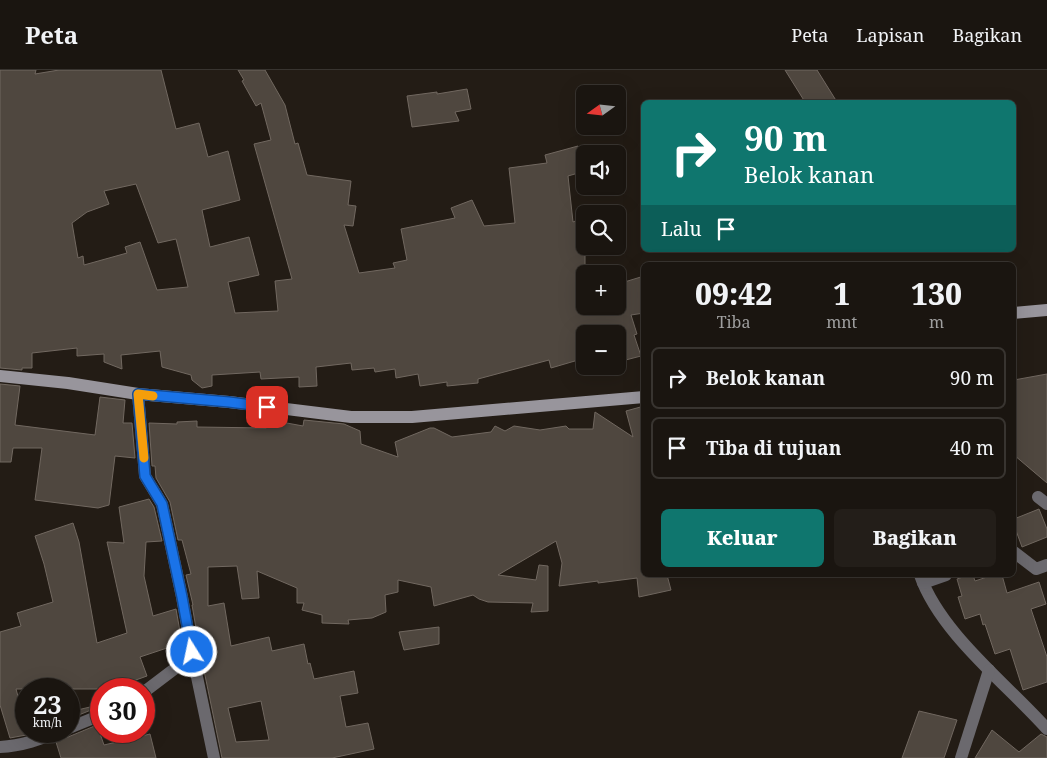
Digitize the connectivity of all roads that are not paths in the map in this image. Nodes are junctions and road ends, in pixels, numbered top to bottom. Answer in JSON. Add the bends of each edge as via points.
{"nodes":[{"id":1,"x":1047,"y":310,"type":"edge"},
{"id":2,"x":1016,"y":313,"type":"edge"},
{"id":3,"x":0,"y":376,"type":"edge"},
{"id":4,"x":138,"y":394,"type":"junction"},
{"id":5,"x":641,"y":397,"type":"edge"},
{"id":6,"x":1016,"y":554,"type":"edge"},
{"id":7,"x":1047,"y":565,"type":"edge"},
{"id":8,"x":922,"y":579,"type":"edge"},
{"id":9,"x":192,"y":652,"type":"junction"},
{"id":10,"x":989,"y":670,"type":"junction"},
{"id":11,"x":155,"y":684,"type":"edge"},
{"id":12,"x":1047,"y":729,"type":"edge"},
{"id":13,"x":27,"y":743,"type":"edge"},
{"id":14,"x":0,"y":747,"type":"edge"},
{"id":15,"x":214,"y":758,"type":"edge"},
{"id":16,"x":961,"y":758,"type":"edge"}],
"edges":[{"from":1,"to":2,"type":"main road"},
{"from":3,"to":4,"type":"main road"},
{"from":4,"to":5,"type":"main road","via":[[351,417],[412,417]]},
{"from":4,"to":9,"type":"street","via":[[145,476],[162,504]]},
{"from":6,"to":7,"type":"street","via":[[1036,569]]},
{"from":8,"to":10,"type":"street","via":[[954,632]]},
{"from":9,"to":11,"type":"street"},
{"from":9,"to":15,"type":"street"},
{"from":10,"to":12,"type":"street"},
{"from":10,"to":16,"type":"street"},
{"from":13,"to":14,"type":"street"}]}
